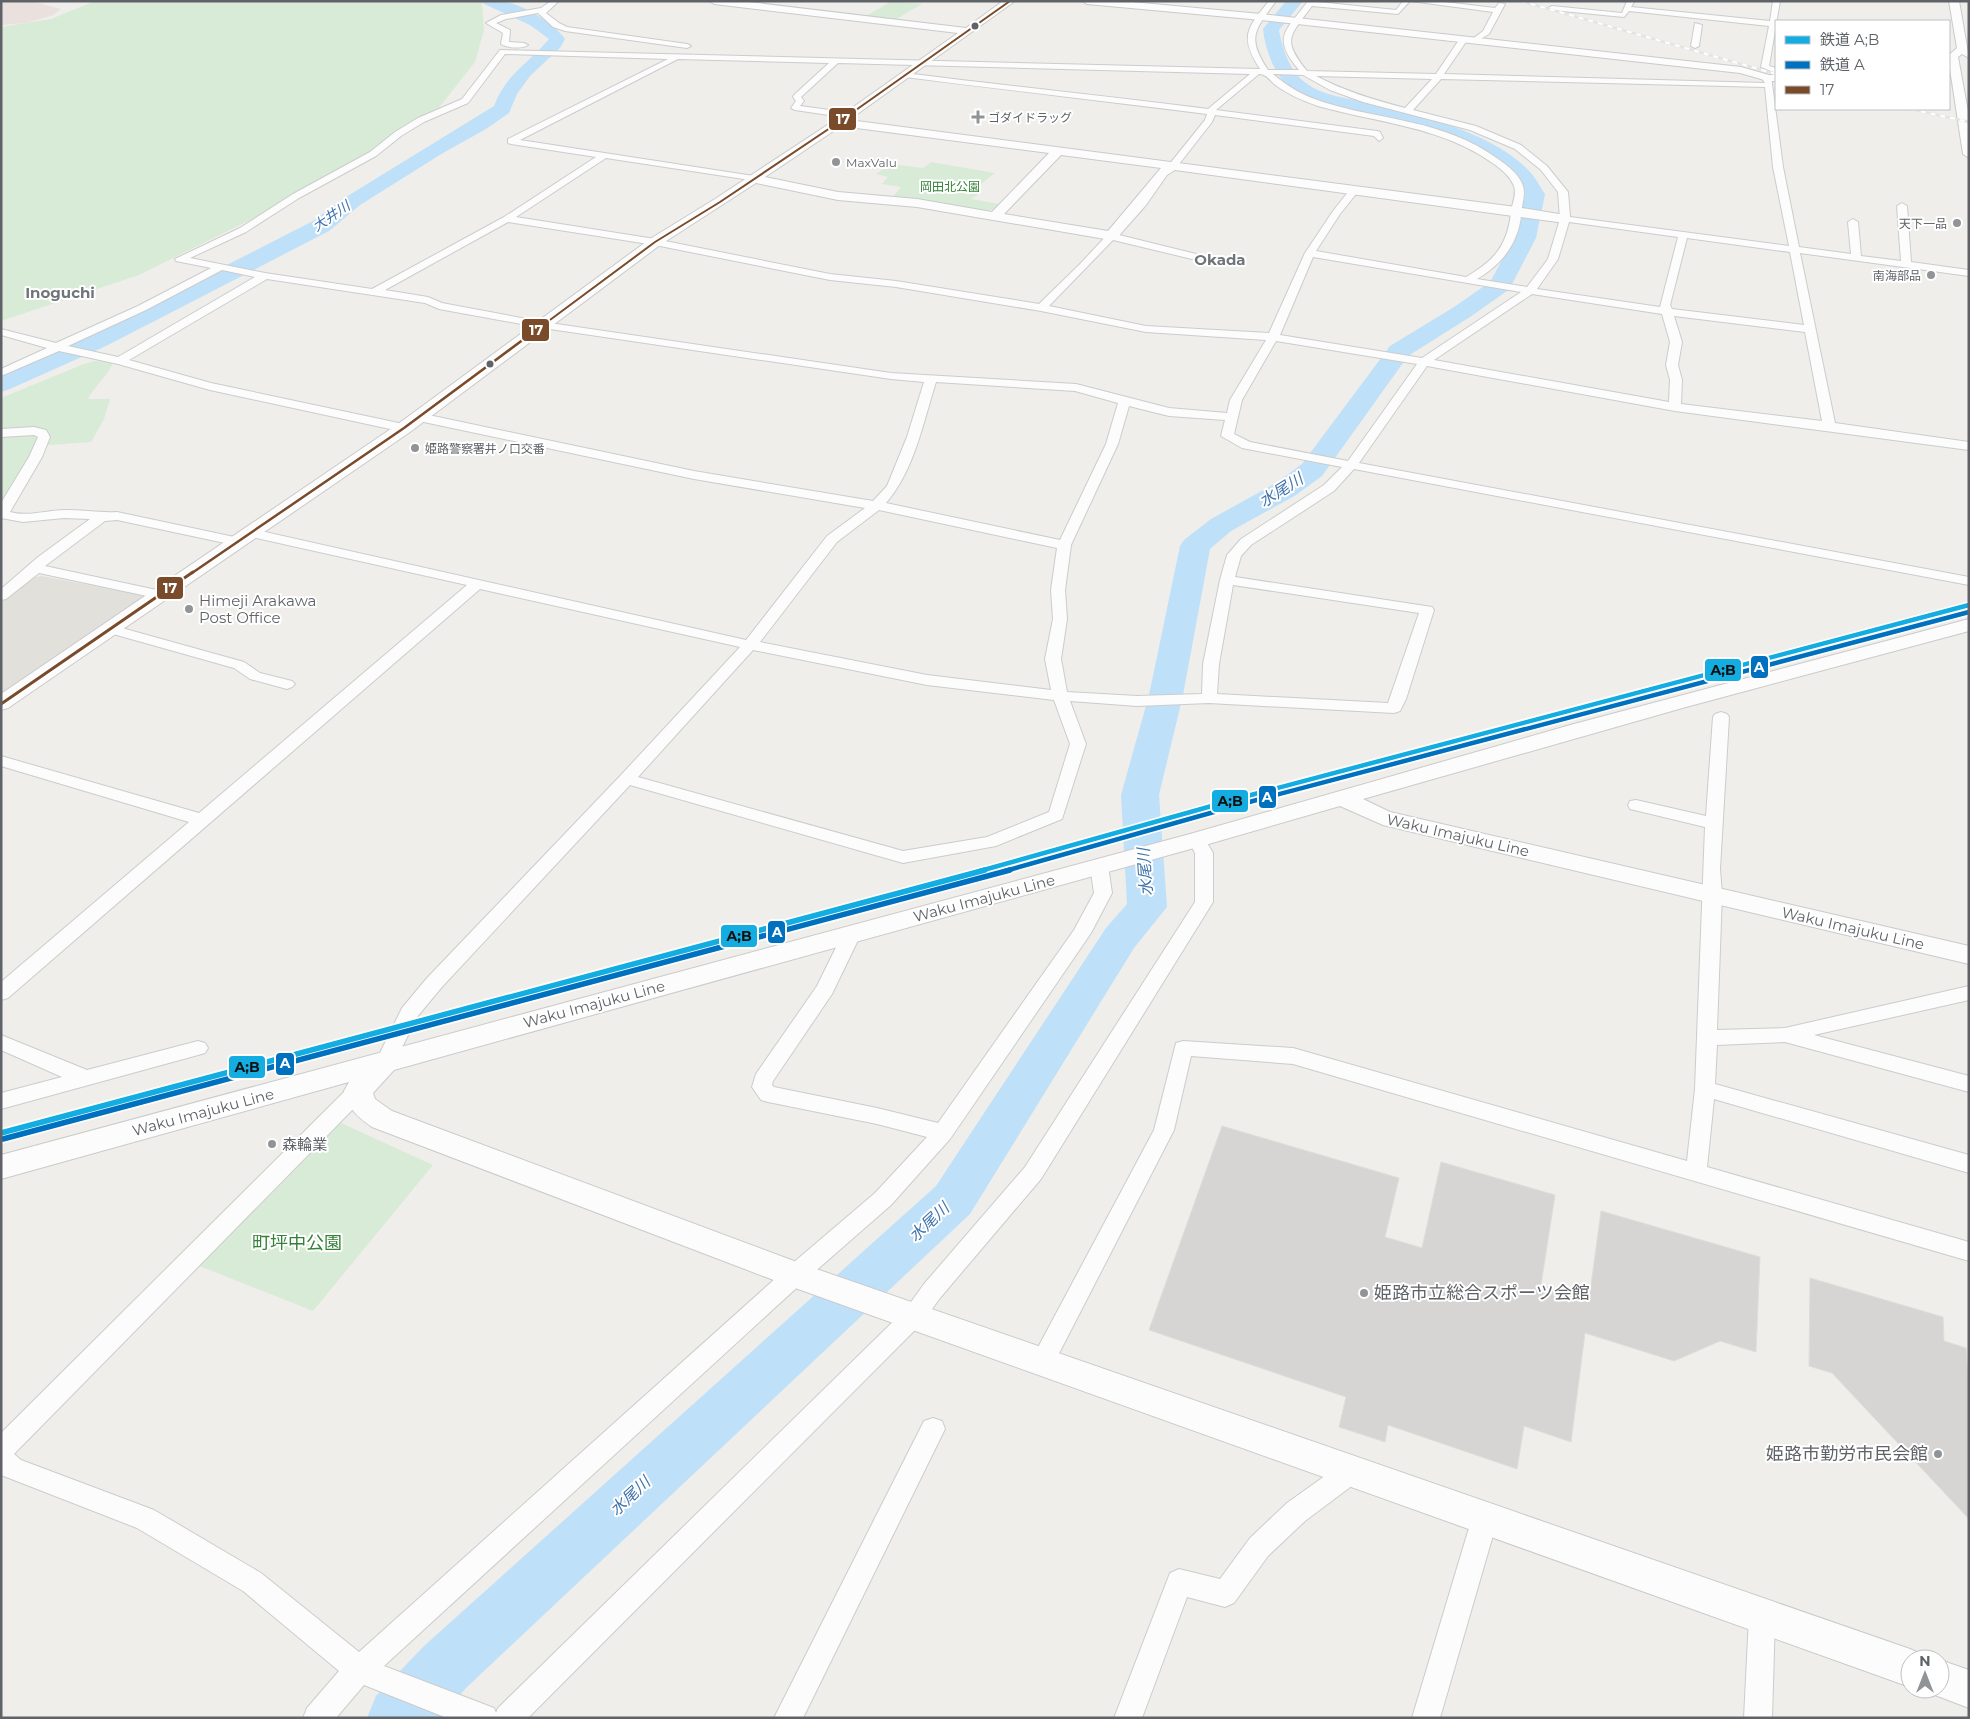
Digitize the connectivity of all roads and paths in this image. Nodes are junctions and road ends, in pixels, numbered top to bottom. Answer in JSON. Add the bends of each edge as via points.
{"nodes":[{"id":1,"x":556,"y":1,"type":"edge"},
{"id":2,"x":714,"y":1,"type":"edge"},
{"id":3,"x":1010,"y":1,"type":"edge"},
{"id":4,"x":1087,"y":1,"type":"edge"},
{"id":5,"x":1273,"y":1,"type":"edge"},
{"id":6,"x":1407,"y":1,"type":"edge"},
{"id":7,"x":1414,"y":1,"type":"edge"},
{"id":8,"x":1595,"y":1,"type":"edge"},
{"id":9,"x":1631,"y":1,"type":"edge"},
{"id":10,"x":1777,"y":1,"type":"edge"},
{"id":11,"x":1954,"y":1,"type":"edge"},
{"id":12,"x":1311,"y":2,"type":"edge"},
{"id":13,"x":1552,"y":8,"type":"dead end"},
{"id":14,"x":1626,"y":9,"type":"junction"},
{"id":15,"x":544,"y":10,"type":"junction"},
{"id":16,"x":1590,"y":12,"type":"junction"},
{"id":17,"x":1261,"y":17,"type":"junction"},
{"id":18,"x":1297,"y":21,"type":"junction"},
{"id":19,"x":1688,"y":24,"type":"dead end"},
{"id":20,"x":1698,"y":25,"type":"junction"},
{"id":21,"x":1772,"y":28,"type":"junction"},
{"id":22,"x":967,"y":32,"type":"junction"},
{"id":23,"x":1469,"y":40,"type":"junction"},
{"id":24,"x":1694,"y":46,"type":"dead end"},
{"id":25,"x":514,"y":48,"type":"junction"},
{"id":26,"x":698,"y":48,"type":"dead end"},
{"id":27,"x":1966,"y":52,"type":"edge"},
{"id":28,"x":681,"y":56,"type":"junction"},
{"id":29,"x":927,"y":59,"type":"junction"},
{"id":30,"x":837,"y":60,"type":"junction"},
{"id":31,"x":1299,"y":65,"type":"junction"},
{"id":32,"x":1262,"y":69,"type":"junction"},
{"id":33,"x":1441,"y":72,"type":"junction"},
{"id":34,"x":1305,"y":73,"type":"junction"},
{"id":35,"x":905,"y":75,"type":"junction"},
{"id":36,"x":1772,"y":78,"type":"edge"},
{"id":37,"x":1958,"y":84,"type":"edge"},
{"id":38,"x":1408,"y":110,"type":"junction"},
{"id":39,"x":1212,"y":113,"type":"junction"},
{"id":40,"x":844,"y":118,"type":"junction"},
{"id":41,"x":1379,"y":138,"type":"dead end"},
{"id":42,"x":1058,"y":151,"type":"junction"},
{"id":43,"x":1969,"y":154,"type":"edge"},
{"id":44,"x":605,"y":155,"type":"junction"},
{"id":45,"x":1173,"y":166,"type":"junction"},
{"id":46,"x":754,"y":180,"type":"junction"},
{"id":47,"x":1354,"y":189,"type":"junction"},
{"id":48,"x":1902,"y":206,"type":"dead end"},
{"id":49,"x":1516,"y":210,"type":"junction"},
{"id":50,"x":995,"y":216,"type":"junction"},
{"id":51,"x":507,"y":219,"type":"junction"},
{"id":52,"x":1565,"y":219,"type":"junction"},
{"id":53,"x":1853,"y":222,"type":"dead end"},
{"id":54,"x":1111,"y":236,"type":"junction"},
{"id":55,"x":1683,"y":236,"type":"junction"},
{"id":56,"x":655,"y":242,"type":"junction"},
{"id":57,"x":1795,"y":250,"type":"junction"},
{"id":58,"x":1310,"y":253,"type":"junction"},
{"id":59,"x":1192,"y":256,"type":"dead end"},
{"id":60,"x":1856,"y":258,"type":"junction"},
{"id":61,"x":1906,"y":264,"type":"junction"},
{"id":62,"x":222,"y":267,"type":"junction"},
{"id":63,"x":1969,"y":273,"type":"edge"},
{"id":64,"x":265,"y":276,"type":"junction"},
{"id":65,"x":1468,"y":280,"type":"junction"},
{"id":66,"x":376,"y":291,"type":"junction"},
{"id":67,"x":1530,"y":291,"type":"junction"},
{"id":68,"x":1041,"y":308,"type":"junction"},
{"id":69,"x":1665,"y":311,"type":"junction"},
{"id":70,"x":544,"y":325,"type":"junction"},
{"id":71,"x":1810,"y":330,"type":"junction"},
{"id":72,"x":1,"y":332,"type":"edge"},
{"id":73,"x":1273,"y":337,"type":"junction"},
{"id":74,"x":57,"y":347,"type":"junction"},
{"id":75,"x":120,"y":361,"type":"junction"},
{"id":76,"x":1424,"y":362,"type":"junction"},
{"id":77,"x":1,"y":373,"type":"edge"},
{"id":78,"x":931,"y":379,"type":"junction"},
{"id":79,"x":1124,"y":403,"type":"junction"},
{"id":80,"x":1675,"y":408,"type":"junction"},
{"id":81,"x":419,"y":417,"type":"junction"},
{"id":82,"x":1232,"y":417,"type":"junction"},
{"id":83,"x":1829,"y":426,"type":"junction"},
{"id":84,"x":404,"y":428,"type":"junction"},
{"id":85,"x":1,"y":433,"type":"edge"},
{"id":86,"x":1969,"y":446,"type":"edge"},
{"id":87,"x":1351,"y":466,"type":"junction"},
{"id":88,"x":876,"y":506,"type":"junction"},
{"id":89,"x":102,"y":517,"type":"junction"},
{"id":90,"x":252,"y":533,"type":"junction"},
{"id":91,"x":239,"y":542,"type":"junction"},
{"id":92,"x":1064,"y":545,"type":"junction"},
{"id":93,"x":36,"y":568,"type":"junction"},
{"id":94,"x":1227,"y":580,"type":"junction"},
{"id":95,"x":1969,"y":581,"type":"edge"},
{"id":96,"x":478,"y":583,"type":"junction"},
{"id":97,"x":161,"y":595,"type":"junction"},
{"id":98,"x":1,"y":596,"type":"edge"},
{"id":99,"x":1969,"y":625,"type":"edge"},
{"id":100,"x":111,"y":629,"type":"junction"},
{"id":101,"x":750,"y":645,"type":"junction"},
{"id":102,"x":287,"y":684,"type":"dead end"},
{"id":103,"x":1060,"y":696,"type":"junction"},
{"id":104,"x":1209,"y":698,"type":"junction"},
{"id":105,"x":1,"y":704,"type":"edge"},
{"id":106,"x":1721,"y":717,"type":"dead end"},
{"id":107,"x":1,"y":761,"type":"edge"},
{"id":108,"x":627,"y":779,"type":"junction"},
{"id":109,"x":1341,"y":797,"type":"junction"},
{"id":110,"x":1636,"y":805,"type":"dead end"},
{"id":111,"x":202,"y":820,"type":"junction"},
{"id":112,"x":1714,"y":823,"type":"junction"},
{"id":113,"x":1197,"y":840,"type":"junction"},
{"id":114,"x":1099,"y":866,"type":"junction"},
{"id":115,"x":1713,"y":894,"type":"junction"},
{"id":116,"x":852,"y":934,"type":"junction"},
{"id":117,"x":1969,"y":955,"type":"edge"},
{"id":118,"x":1,"y":992,"type":"edge"},
{"id":119,"x":1965,"y":999,"type":"edge"},
{"id":120,"x":1785,"y":1035,"type":"junction"},
{"id":121,"x":1706,"y":1038,"type":"junction"},
{"id":122,"x":1,"y":1042,"type":"edge"},
{"id":123,"x":198,"y":1048,"type":"dead end"},
{"id":124,"x":386,"y":1061,"type":"junction"},
{"id":125,"x":85,"y":1078,"type":"junction"},
{"id":126,"x":1969,"y":1084,"type":"edge"},
{"id":127,"x":1705,"y":1089,"type":"junction"},
{"id":128,"x":358,"y":1091,"type":"junction"},
{"id":129,"x":1,"y":1101,"type":"edge"},
{"id":130,"x":943,"y":1133,"type":"junction"},
{"id":131,"x":1969,"y":1164,"type":"edge"},
{"id":132,"x":1,"y":1167,"type":"edge"},
{"id":133,"x":1696,"y":1174,"type":"junction"},
{"id":134,"x":1969,"y":1252,"type":"edge"},
{"id":135,"x":795,"y":1275,"type":"junction"},
{"id":136,"x":914,"y":1316,"type":"junction"},
{"id":137,"x":1043,"y":1361,"type":"junction"},
{"id":138,"x":934,"y":1429,"type":"dead end"},
{"id":139,"x":1,"y":1450,"type":"edge"},
{"id":140,"x":1,"y":1460,"type":"edge"},
{"id":141,"x":1352,"y":1470,"type":"junction"},
{"id":142,"x":1485,"y":1518,"type":"junction"},
{"id":143,"x":1762,"y":1616,"type":"junction"},
{"id":144,"x":1900,"y":1664,"type":"edge"},
{"id":145,"x":359,"y":1670,"type":"junction"},
{"id":146,"x":1950,"y":1682,"type":"edge"},
{"id":147,"x":1969,"y":1689,"type":"edge"},
{"id":148,"x":316,"y":1718,"type":"edge"},
{"id":149,"x":484,"y":1718,"type":"edge"},
{"id":150,"x":508,"y":1718,"type":"edge"},
{"id":151,"x":788,"y":1718,"type":"edge"},
{"id":152,"x":1128,"y":1718,"type":"edge"},
{"id":153,"x":1426,"y":1718,"type":"edge"},
{"id":154,"x":1758,"y":1718,"type":"edge"}],
"edges":[{"from":1,"to":15,"type":"street"},
{"from":2,"to":22,"type":"street"},
{"from":3,"to":22,"type":"street"},
{"from":4,"to":17,"type":"street"},
{"from":5,"to":17,"type":"street"},
{"from":6,"to":12,"type":"street","via":[[1398,12]]},
{"from":7,"to":23,"type":"street","via":[[1499,7],[1486,32]]},
{"from":8,"to":16,"type":"street"},
{"from":9,"to":14,"type":"street"},
{"from":10,"to":21,"type":"street"},
{"from":11,"to":27,"type":"street"},
{"from":12,"to":18,"type":"street"},
{"from":13,"to":16,"type":"street"},
{"from":14,"to":16,"type":"street","via":[[1624,15]]},
{"from":14,"to":21,"type":"street"},
{"from":15,"to":25,"type":"street","via":[[504,17],[490,23],[507,32],[505,44]]},
{"from":15,"to":26,"type":"street","via":[[542,13],[565,29]]},
{"from":17,"to":18,"type":"street"},
{"from":17,"to":32,"type":"street","via":[[1251,32],[1250,44]]},
{"from":18,"to":23,"type":"street"},
{"from":18,"to":31,"type":"street","via":[[1287,34],[1287,46]]},
{"from":19,"to":20,"type":"street"},
{"from":20,"to":21,"type":"street"},
{"from":20,"to":24,"type":"street"},
{"from":21,"to":36,"type":"street","via":[[1764,67]]},
{"from":22,"to":29,"type":"street"},
{"from":23,"to":33,"type":"street"},
{"from":23,"to":36,"type":"street","via":[[1742,70]]},
{"from":25,"to":28,"type":"street"},
{"from":25,"to":29,"type":"street"},
{"from":25,"to":62,"type":"street","via":[[503,52],[465,101],[421,120],[373,154],[296,196],[243,230],[180,258]]},
{"from":27,"to":37,"type":"street","via":[[1953,56]]},
{"from":28,"to":30,"type":"street"},
{"from":28,"to":44,"type":"street","via":[[511,142]]},
{"from":29,"to":30,"type":"street"},
{"from":29,"to":32,"type":"street"},
{"from":29,"to":32,"type":"street"},
{"from":29,"to":35,"type":"street"},
{"from":30,"to":40,"type":"street","via":[[798,97],[800,101],[795,108]]},
{"from":31,"to":32,"type":"street"},
{"from":31,"to":33,"type":"street"},
{"from":31,"to":34,"type":"street"},
{"from":32,"to":34,"type":"street"},
{"from":32,"to":39,"type":"street"},
{"from":32,"to":49,"type":"street","via":[[1281,86],[1308,99],[1431,130],[1475,149],[1512,175],[1520,189]]},
{"from":33,"to":34,"type":"street"},
{"from":33,"to":36,"type":"street"},
{"from":33,"to":38,"type":"street"},
{"from":34,"to":38,"type":"street","via":[[1333,88]]},
{"from":35,"to":39,"type":"street"},
{"from":35,"to":40,"type":"street"},
{"from":36,"to":57,"type":"street","via":[[1778,167]]},
{"from":37,"to":43,"type":"street"},
{"from":38,"to":52,"type":"street","via":[[1473,128],[1518,147],[1544,168],[1563,192]]},
{"from":39,"to":41,"type":"street","via":[[1377,134]]},
{"from":39,"to":45,"type":"street"},
{"from":40,"to":42,"type":"street"},
{"from":40,"to":46,"type":"street"},
{"from":42,"to":45,"type":"street"},
{"from":42,"to":50,"type":"street"},
{"from":44,"to":46,"type":"street"},
{"from":44,"to":51,"type":"street"},
{"from":45,"to":47,"type":"street"},
{"from":45,"to":54,"type":"street","via":[[1163,172]]},
{"from":46,"to":50,"type":"street","via":[[838,196],[917,203]]},
{"from":46,"to":56,"type":"street"},
{"from":47,"to":49,"type":"street"},
{"from":47,"to":58,"type":"street"},
{"from":48,"to":61,"type":"street"},
{"from":49,"to":52,"type":"street"},
{"from":49,"to":65,"type":"street","via":[[1515,228],[1505,251],[1485,271]]},
{"from":50,"to":54,"type":"street"},
{"from":51,"to":56,"type":"street"},
{"from":51,"to":66,"type":"street"},
{"from":52,"to":55,"type":"street"},
{"from":52,"to":67,"type":"street","via":[[1553,259]]},
{"from":53,"to":60,"type":"street"},
{"from":54,"to":59,"type":"street"},
{"from":54,"to":68,"type":"street"},
{"from":55,"to":57,"type":"street"},
{"from":55,"to":69,"type":"street"},
{"from":56,"to":68,"type":"street","via":[[830,277],[896,284]]},
{"from":56,"to":70,"type":"street"},
{"from":57,"to":60,"type":"street"},
{"from":57,"to":71,"type":"street"},
{"from":58,"to":65,"type":"street"},
{"from":58,"to":73,"type":"street"},
{"from":60,"to":61,"type":"street"},
{"from":61,"to":63,"type":"street"},
{"from":62,"to":64,"type":"street"},
{"from":62,"to":74,"type":"street"},
{"from":64,"to":66,"type":"street","via":[[364,292]]},
{"from":64,"to":75,"type":"street"},
{"from":65,"to":67,"type":"street"},
{"from":66,"to":70,"type":"street"},
{"from":67,"to":69,"type":"street"},
{"from":67,"to":76,"type":"street"},
{"from":68,"to":73,"type":"street","via":[[1146,329]]},
{"from":69,"to":71,"type":"street"},
{"from":69,"to":80,"type":"street","via":[[1676,342],[1672,365],[1676,380]]},
{"from":70,"to":78,"type":"street","via":[[891,376]]},
{"from":70,"to":81,"type":"street"},
{"from":71,"to":83,"type":"street"},
{"from":72,"to":74,"type":"street"},
{"from":73,"to":76,"type":"street"},
{"from":73,"to":82,"type":"street","via":[[1236,400]]},
{"from":74,"to":75,"type":"street"},
{"from":74,"to":77,"type":"street"},
{"from":75,"to":84,"type":"street","via":[[210,386]]},
{"from":76,"to":80,"type":"street"},
{"from":76,"to":87,"type":"street"},
{"from":78,"to":79,"type":"street","via":[[1076,388]]},
{"from":78,"to":88,"type":"street","via":[[893,487]]},
{"from":79,"to":82,"type":"street","via":[[1169,412]]},
{"from":79,"to":92,"type":"street","via":[[1112,444]]},
{"from":80,"to":83,"type":"street"},
{"from":81,"to":84,"type":"street"},
{"from":81,"to":88,"type":"street","via":[[694,475]]},
{"from":82,"to":87,"type":"street","via":[[1227,436],[1246,445]]},
{"from":83,"to":86,"type":"street"},
{"from":84,"to":90,"type":"street"},
{"from":85,"to":89,"type":"street","via":[[34,431],[44,437],[31,468],[2,514],[12,518],[57,514]]},
{"from":87,"to":94,"type":"street","via":[[1328,488],[1246,542],[1234,555]]},
{"from":87,"to":95,"type":"street"},
{"from":88,"to":92,"type":"street"},
{"from":88,"to":101,"type":"street","via":[[832,539]]},
{"from":89,"to":91,"type":"street","via":[[116,516]]},
{"from":89,"to":93,"type":"street"},
{"from":90,"to":91,"type":"street"},
{"from":90,"to":96,"type":"street"},
{"from":91,"to":97,"type":"street"},
{"from":92,"to":103,"type":"street","via":[[1058,590],[1060,619],[1053,659]]},
{"from":93,"to":97,"type":"street"},
{"from":93,"to":98,"type":"street"},
{"from":94,"to":104,"type":"street","via":[[1211,664]]},
{"from":94,"to":104,"type":"street","via":[[1426,610],[1394,708]]},
{"from":96,"to":101,"type":"street"},
{"from":96,"to":111,"type":"street"},
{"from":97,"to":100,"type":"street"},
{"from":99,"to":109,"type":"street"},
{"from":100,"to":102,"type":"street","via":[[239,665],[255,676]]},
{"from":100,"to":105,"type":"street"},
{"from":101,"to":103,"type":"street","via":[[927,680]]},
{"from":101,"to":108,"type":"street"},
{"from":103,"to":104,"type":"street","via":[[1137,701]]},
{"from":103,"to":108,"type":"street","via":[[1078,744],[1056,815],[990,842],[903,857]]},
{"from":106,"to":112,"type":"street"},
{"from":107,"to":111,"type":"street"},
{"from":108,"to":124,"type":"street","via":[[434,983],[409,1014]]},
{"from":109,"to":113,"type":"street","name":"Waku Imajuku Line"},
{"from":109,"to":115,"type":"street","name":"Waku Imajuku Line","via":[[1383,818]]},
{"from":110,"to":112,"type":"street"},
{"from":111,"to":118,"type":"street"},
{"from":112,"to":115,"type":"street"},
{"from":113,"to":114,"type":"street","name":"Waku Imajuku Line"},
{"from":113,"to":136,"type":"street","via":[[1204,853],[1204,902],[1033,1173]]},
{"from":114,"to":116,"type":"street","name":"Waku Imajuku Line"},
{"from":114,"to":130,"type":"street","via":[[1103,894],[1082,933]]},
{"from":115,"to":117,"type":"street","name":"Waku Imajuku Line"},
{"from":115,"to":121,"type":"street"},
{"from":116,"to":124,"type":"street","name":"Waku Imajuku Line"},
{"from":116,"to":130,"type":"street","via":[[825,989],[762,1087],[768,1094]]},
{"from":119,"to":120,"type":"street"},
{"from":120,"to":121,"type":"street"},
{"from":120,"to":126,"type":"street"},
{"from":121,"to":127,"type":"street"},
{"from":122,"to":125,"type":"street"},
{"from":123,"to":125,"type":"street"},
{"from":124,"to":128,"type":"street"},
{"from":124,"to":132,"type":"street","name":"Waku Imajuku Line"},
{"from":125,"to":129,"type":"street"},
{"from":127,"to":131,"type":"street"},
{"from":127,"to":133,"type":"street"},
{"from":128,"to":135,"type":"street","via":[[364,1106],[382,1119]]},
{"from":128,"to":139,"type":"street"},
{"from":130,"to":135,"type":"street","via":[[883,1198]]},
{"from":133,"to":134,"type":"street"},
{"from":133,"to":137,"type":"street","via":[[1293,1056],[1182,1048],[1164,1130]]},
{"from":135,"to":136,"type":"street"},
{"from":135,"to":145,"type":"street"},
{"from":136,"to":137,"type":"street"},
{"from":136,"to":150,"type":"street"},
{"from":137,"to":141,"type":"street"},
{"from":138,"to":151,"type":"street"},
{"from":140,"to":145,"type":"street","via":[[13,1469],[145,1519],[252,1582]]},
{"from":141,"to":142,"type":"street"},
{"from":141,"to":152,"type":"street","via":[[1296,1512],[1259,1547],[1225,1594],[1179,1582]]},
{"from":142,"to":143,"type":"street"},
{"from":142,"to":153,"type":"street"},
{"from":143,"to":144,"type":"street"},
{"from":143,"to":154,"type":"street"},
{"from":145,"to":148,"type":"street"},
{"from":145,"to":149,"type":"street"},
{"from":146,"to":147,"type":"street"}]}
